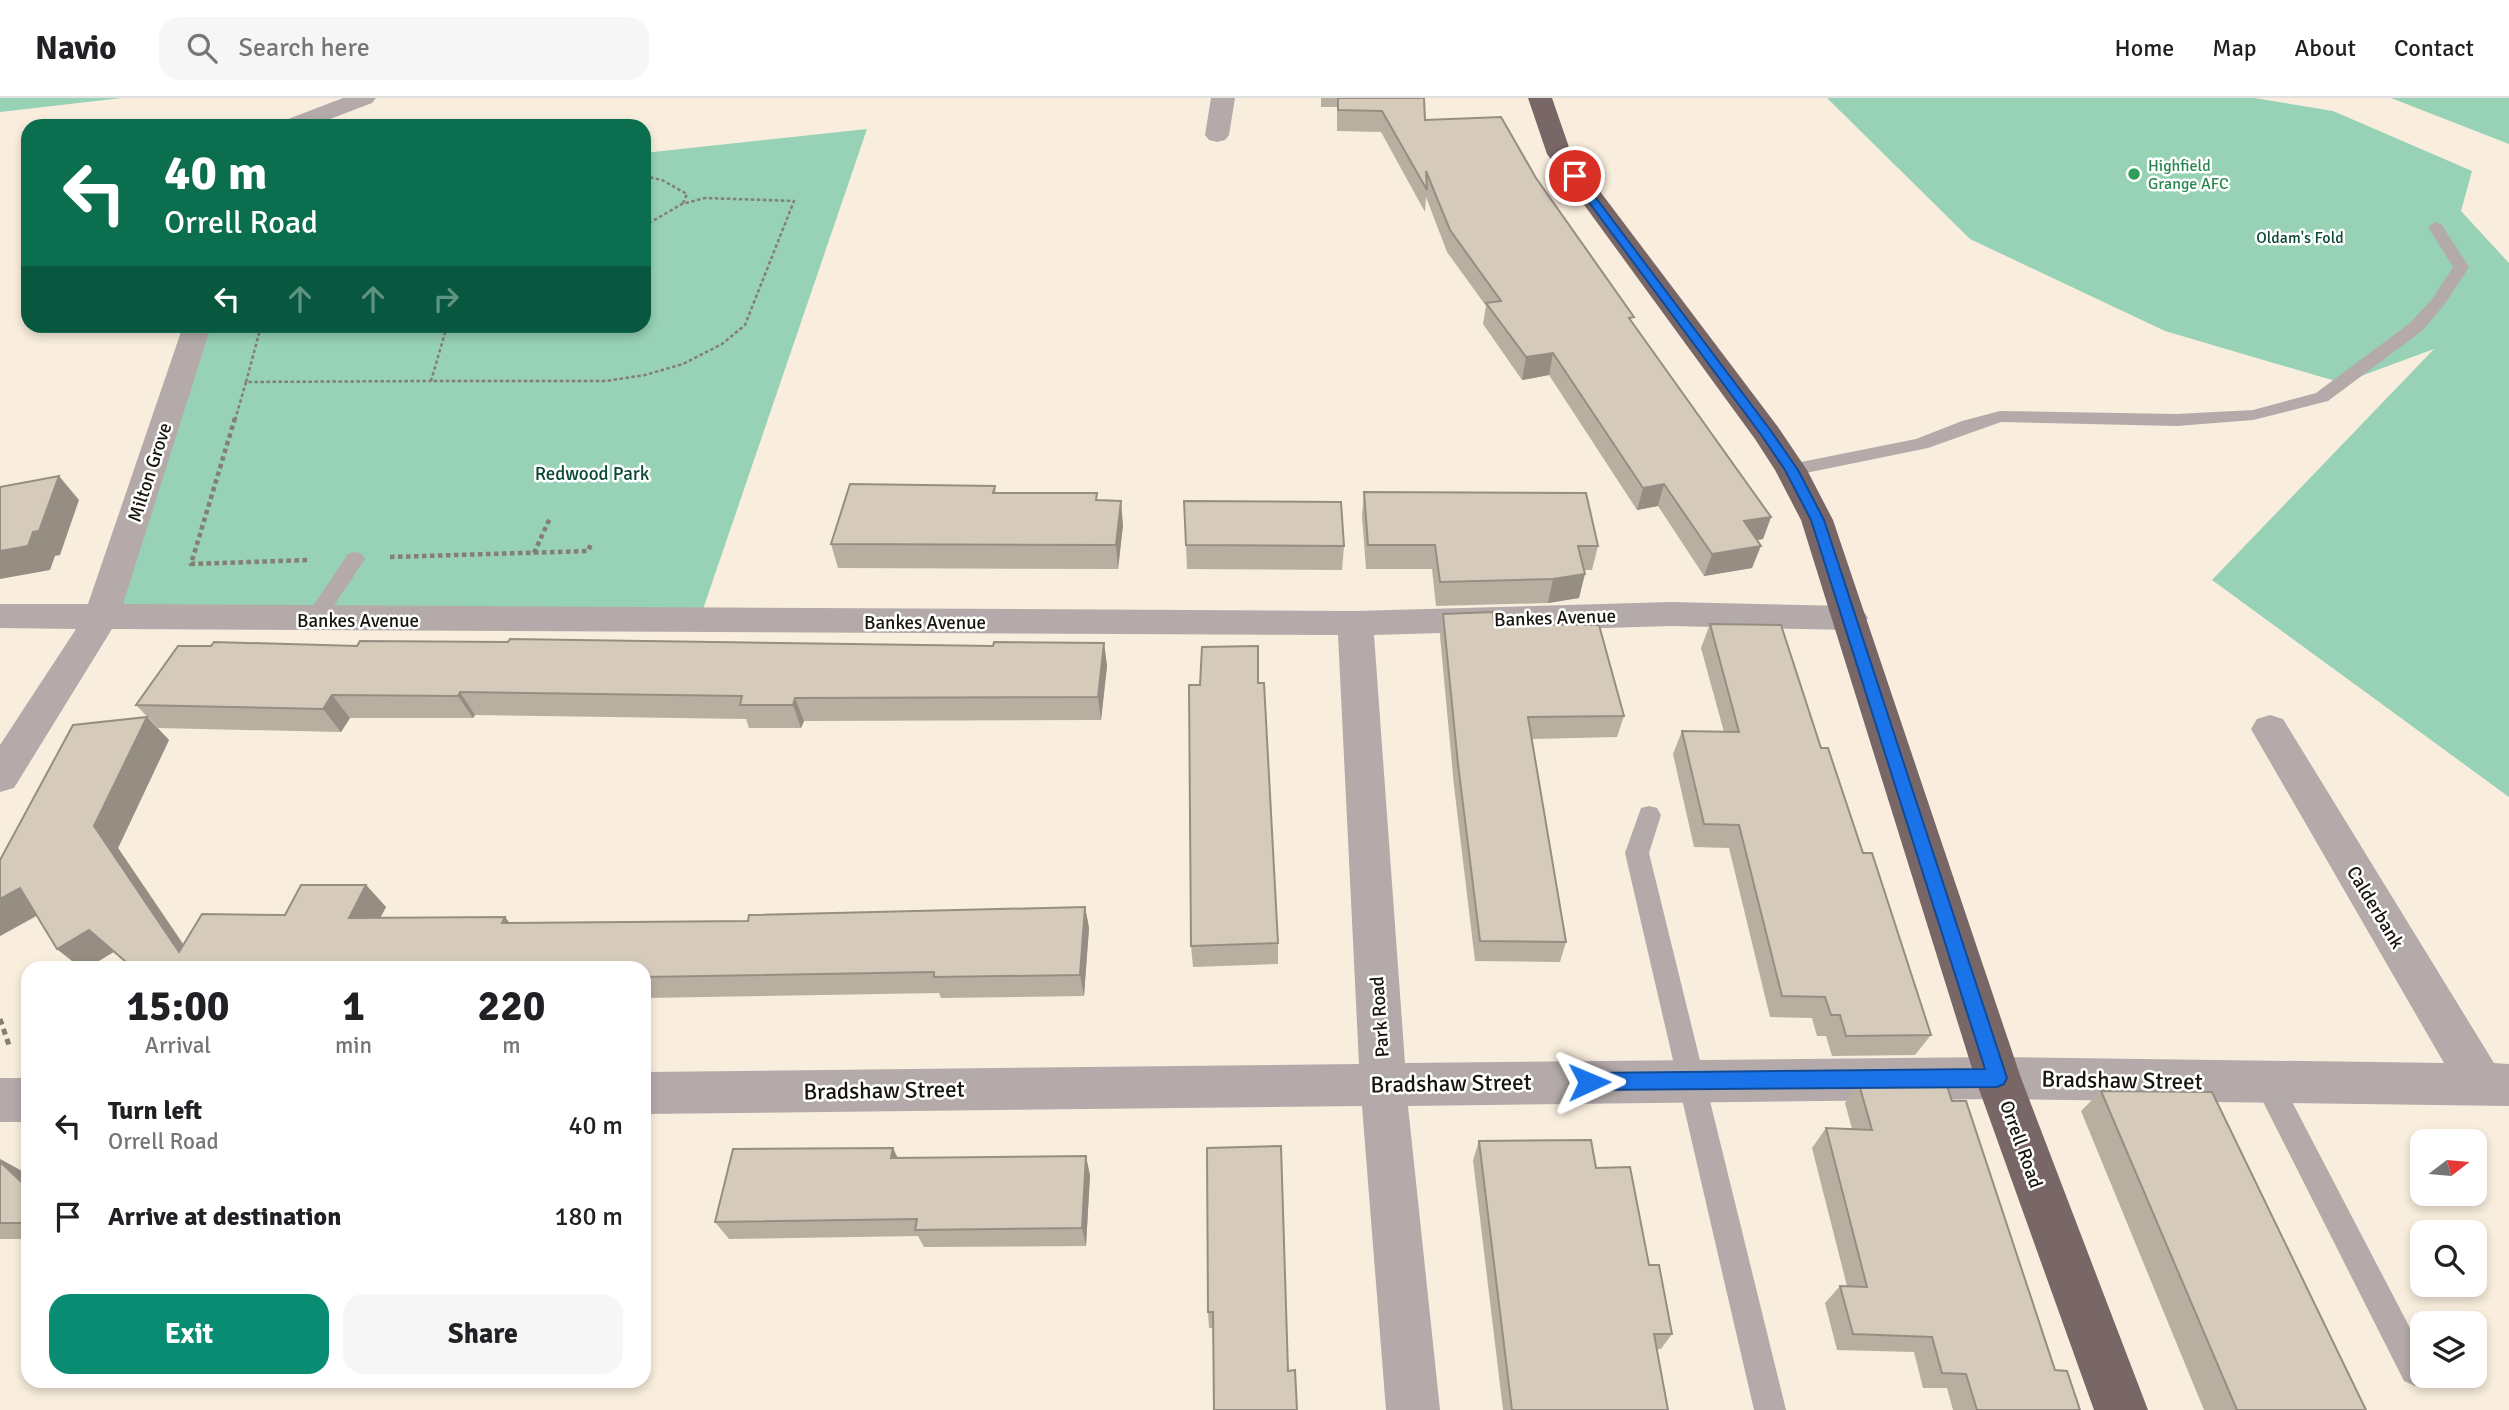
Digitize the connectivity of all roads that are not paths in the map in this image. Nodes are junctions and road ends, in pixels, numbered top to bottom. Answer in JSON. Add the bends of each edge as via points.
{"nodes":[{"id":1,"x":364,"y":98,"type":"edge"},
{"id":2,"x":1223,"y":98,"type":"edge"},
{"id":3,"x":1540,"y":98,"type":"edge"},
{"id":4,"x":309,"y":119,"type":"edge"},
{"id":5,"x":1217,"y":135,"type":"dead end"},
{"id":6,"x":2436,"y":227,"type":"dead end"},
{"id":7,"x":195,"y":333,"type":"edge"},
{"id":8,"x":1791,"y":470,"type":"junction"},
{"id":9,"x":355,"y":559,"type":"road end"},
{"id":10,"x":0,"y":616,"type":"edge"},
{"id":11,"x":101,"y":618,"type":"junction"},
{"id":12,"x":1850,"y":618,"type":"junction"},
{"id":13,"x":314,"y":620,"type":"junction"},
{"id":14,"x":1355,"y":623,"type":"junction"},
{"id":15,"x":2270,"y":729,"type":"dead end"},
{"id":16,"x":0,"y":777,"type":"edge"},
{"id":17,"x":1649,"y":814,"type":"dead end"},
{"id":18,"x":1997,"y":1078,"type":"junction"},
{"id":19,"x":1691,"y":1081,"type":"junction"},
{"id":20,"x":2267,"y":1082,"type":"junction"},
{"id":21,"x":1383,"y":1084,"type":"junction"},
{"id":22,"x":2502,"y":1085,"type":"edge"},
{"id":23,"x":651,"y":1093,"type":"edge"},
{"id":24,"x":0,"y":1100,"type":"edge"},
{"id":25,"x":21,"y":1100,"type":"edge"},
{"id":26,"x":2410,"y":1360,"type":"edge"},
{"id":27,"x":1413,"y":1410,"type":"edge"},
{"id":28,"x":1770,"y":1410,"type":"edge"},
{"id":29,"x":2121,"y":1410,"type":"edge"}],
"edges":[{"from":1,"to":4,"type":"street"},
{"from":2,"to":5,"type":"street"},
{"from":3,"to":8,"type":"highway","name":"Orrell Road","via":[[1559,154]]},
{"from":6,"to":8,"type":"lane","via":[[2461,267],[2438,302],[2416,327],[2322,397],[2253,415],[2177,420],[2000,416],[1921,444]]},
{"from":7,"to":11,"type":"street","name":"Milton Grove"},
{"from":8,"to":12,"type":"highway","name":"Orrell Road","via":[[1817,520]]},
{"from":9,"to":13,"type":"lane"},
{"from":10,"to":11,"type":"street","name":"Bankes Avenue"},
{"from":11,"to":13,"type":"street","name":"Bankes Avenue"},
{"from":11,"to":16,"type":"street","name":"Milton Grove"},
{"from":12,"to":14,"type":"street","name":"Bankes Avenue","via":[[1671,614]]},
{"from":12,"to":18,"type":"highway","name":"Orrell Road"},
{"from":13,"to":14,"type":"street","name":"Bankes Avenue"},
{"from":14,"to":21,"type":"street","name":"Park Road"},
{"from":15,"to":22,"type":"street","name":"Calderbank"},
{"from":17,"to":19,"type":"lane","via":[[1637,853]]},
{"from":18,"to":19,"type":"street","name":"Bradshaw Street"},
{"from":18,"to":20,"type":"street","name":"Bradshaw Street"},
{"from":18,"to":29,"type":"highway","name":"Orrell Road"},
{"from":19,"to":21,"type":"street","name":"Bradshaw Street"},
{"from":19,"to":28,"type":"lane"},
{"from":20,"to":22,"type":"street","name":"Bradshaw Street"},
{"from":20,"to":26,"type":"lane"},
{"from":21,"to":23,"type":"street","name":"Bradshaw Street"},
{"from":21,"to":27,"type":"street","name":"Park Road"},
{"from":24,"to":25,"type":"street"}]}
